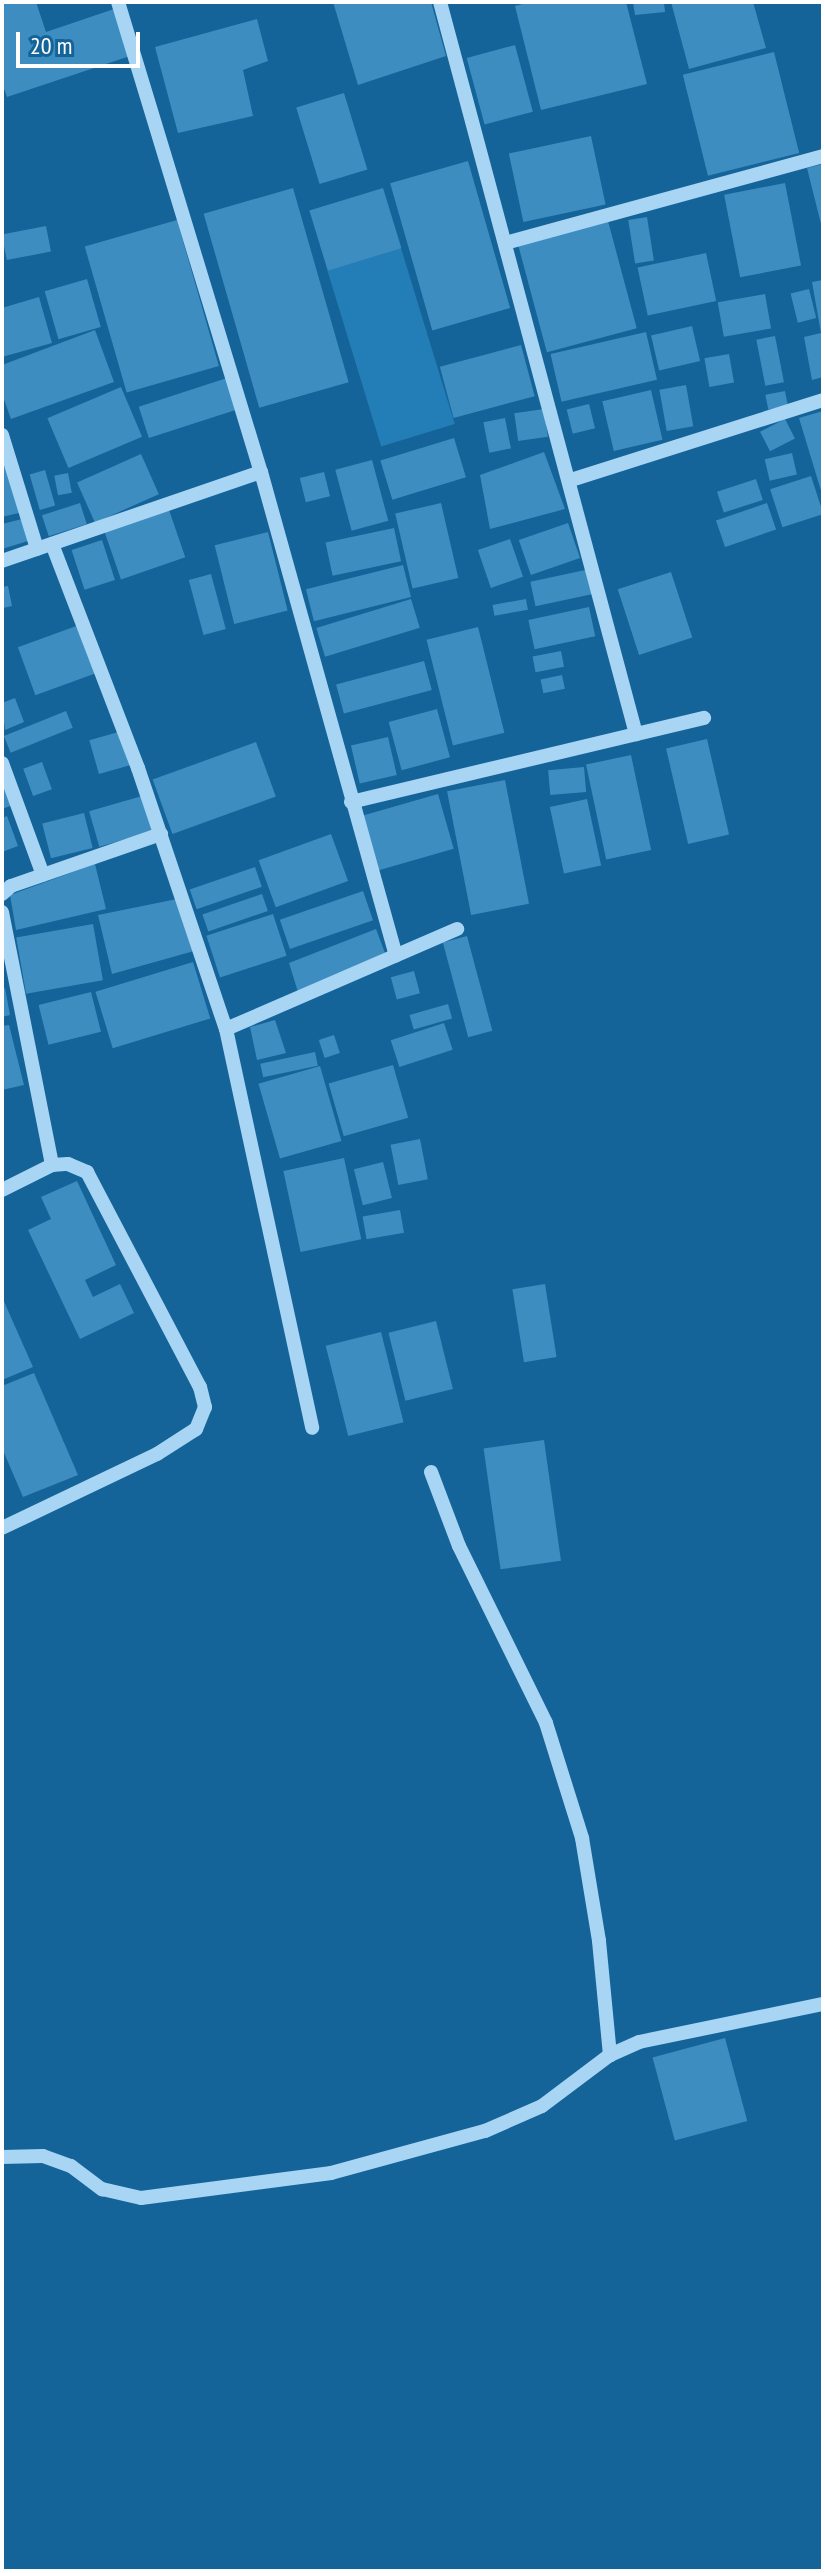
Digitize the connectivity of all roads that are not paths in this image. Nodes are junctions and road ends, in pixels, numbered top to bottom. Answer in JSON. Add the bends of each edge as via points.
{"nodes":[{"id":1,"x":118,"y":2,"type":"edge"},
{"id":2,"x":440,"y":2,"type":"edge"},
{"id":3,"x":823,"y":156,"type":"edge"},
{"id":4,"x":505,"y":243,"type":"junction"},
{"id":5,"x":823,"y":400,"type":"edge"},
{"id":6,"x":2,"y":435,"type":"edge"},
{"id":7,"x":261,"y":472,"type":"junction"},
{"id":8,"x":571,"y":480,"type":"junction"},
{"id":9,"x":52,"y":544,"type":"junction"},
{"id":10,"x":37,"y":549,"type":"junction"},
{"id":11,"x":2,"y":561,"type":"edge"},
{"id":12,"x":704,"y":718,"type":"dead end"},
{"id":13,"x":636,"y":734,"type":"junction"},
{"id":14,"x":2,"y":763,"type":"edge"},
{"id":15,"x":351,"y":802,"type":"junction"},
{"id":16,"x":161,"y":834,"type":"junction"},
{"id":17,"x":43,"y":875,"type":"junction"},
{"id":18,"x":2,"y":894,"type":"edge"},
{"id":19,"x":2,"y":912,"type":"edge"},
{"id":20,"x":457,"y":929,"type":"dead end"},
{"id":21,"x":396,"y":956,"type":"junction"},
{"id":22,"x":226,"y":1029,"type":"junction"},
{"id":23,"x":52,"y":1165,"type":"junction"},
{"id":24,"x":2,"y":1190,"type":"edge"},
{"id":25,"x":312,"y":1428,"type":"dead end"},
{"id":26,"x":431,"y":1472,"type":"dead end"},
{"id":27,"x":2,"y":1528,"type":"edge"},
{"id":28,"x":823,"y":2004,"type":"edge"},
{"id":29,"x":610,"y":2055,"type":"junction"},
{"id":30,"x":2,"y":2157,"type":"edge"}],
"edges":[{"from":1,"to":7,"type":"street"},
{"from":2,"to":4,"type":"street"},
{"from":3,"to":4,"type":"street"},
{"from":4,"to":8,"type":"street"},
{"from":5,"to":8,"type":"street"},
{"from":6,"to":10,"type":"street"},
{"from":7,"to":9,"type":"street"},
{"from":7,"to":15,"type":"street"},
{"from":8,"to":13,"type":"street"},
{"from":9,"to":10,"type":"street"},
{"from":9,"to":16,"type":"street"},
{"from":10,"to":11,"type":"street"},
{"from":12,"to":13,"type":"street"},
{"from":13,"to":15,"type":"street"},
{"from":14,"to":17,"type":"street"},
{"from":15,"to":21,"type":"street"},
{"from":16,"to":17,"type":"street"},
{"from":16,"to":22,"type":"street"},
{"from":17,"to":18,"type":"street"},
{"from":19,"to":23,"type":"street"},
{"from":20,"to":21,"type":"street"},
{"from":21,"to":22,"type":"street"},
{"from":22,"to":25,"type":"street"},
{"from":23,"to":24,"type":"street"},
{"from":23,"to":27,"type":"street","via":[[68,1164],[87,1172],[99,1188],[200,1387],[205,1407],[196,1429],[157,1454]]},
{"from":26,"to":29,"type":"street","via":[[459,1546],[546,1723],[573,1809],[599,1941]]},
{"from":28,"to":29,"type":"street","via":[[639,2042]]},
{"from":29,"to":30,"type":"street","via":[[542,2106],[485,2131],[331,2173],[141,2198],[102,2189],[71,2166],[43,2156]]}]}
